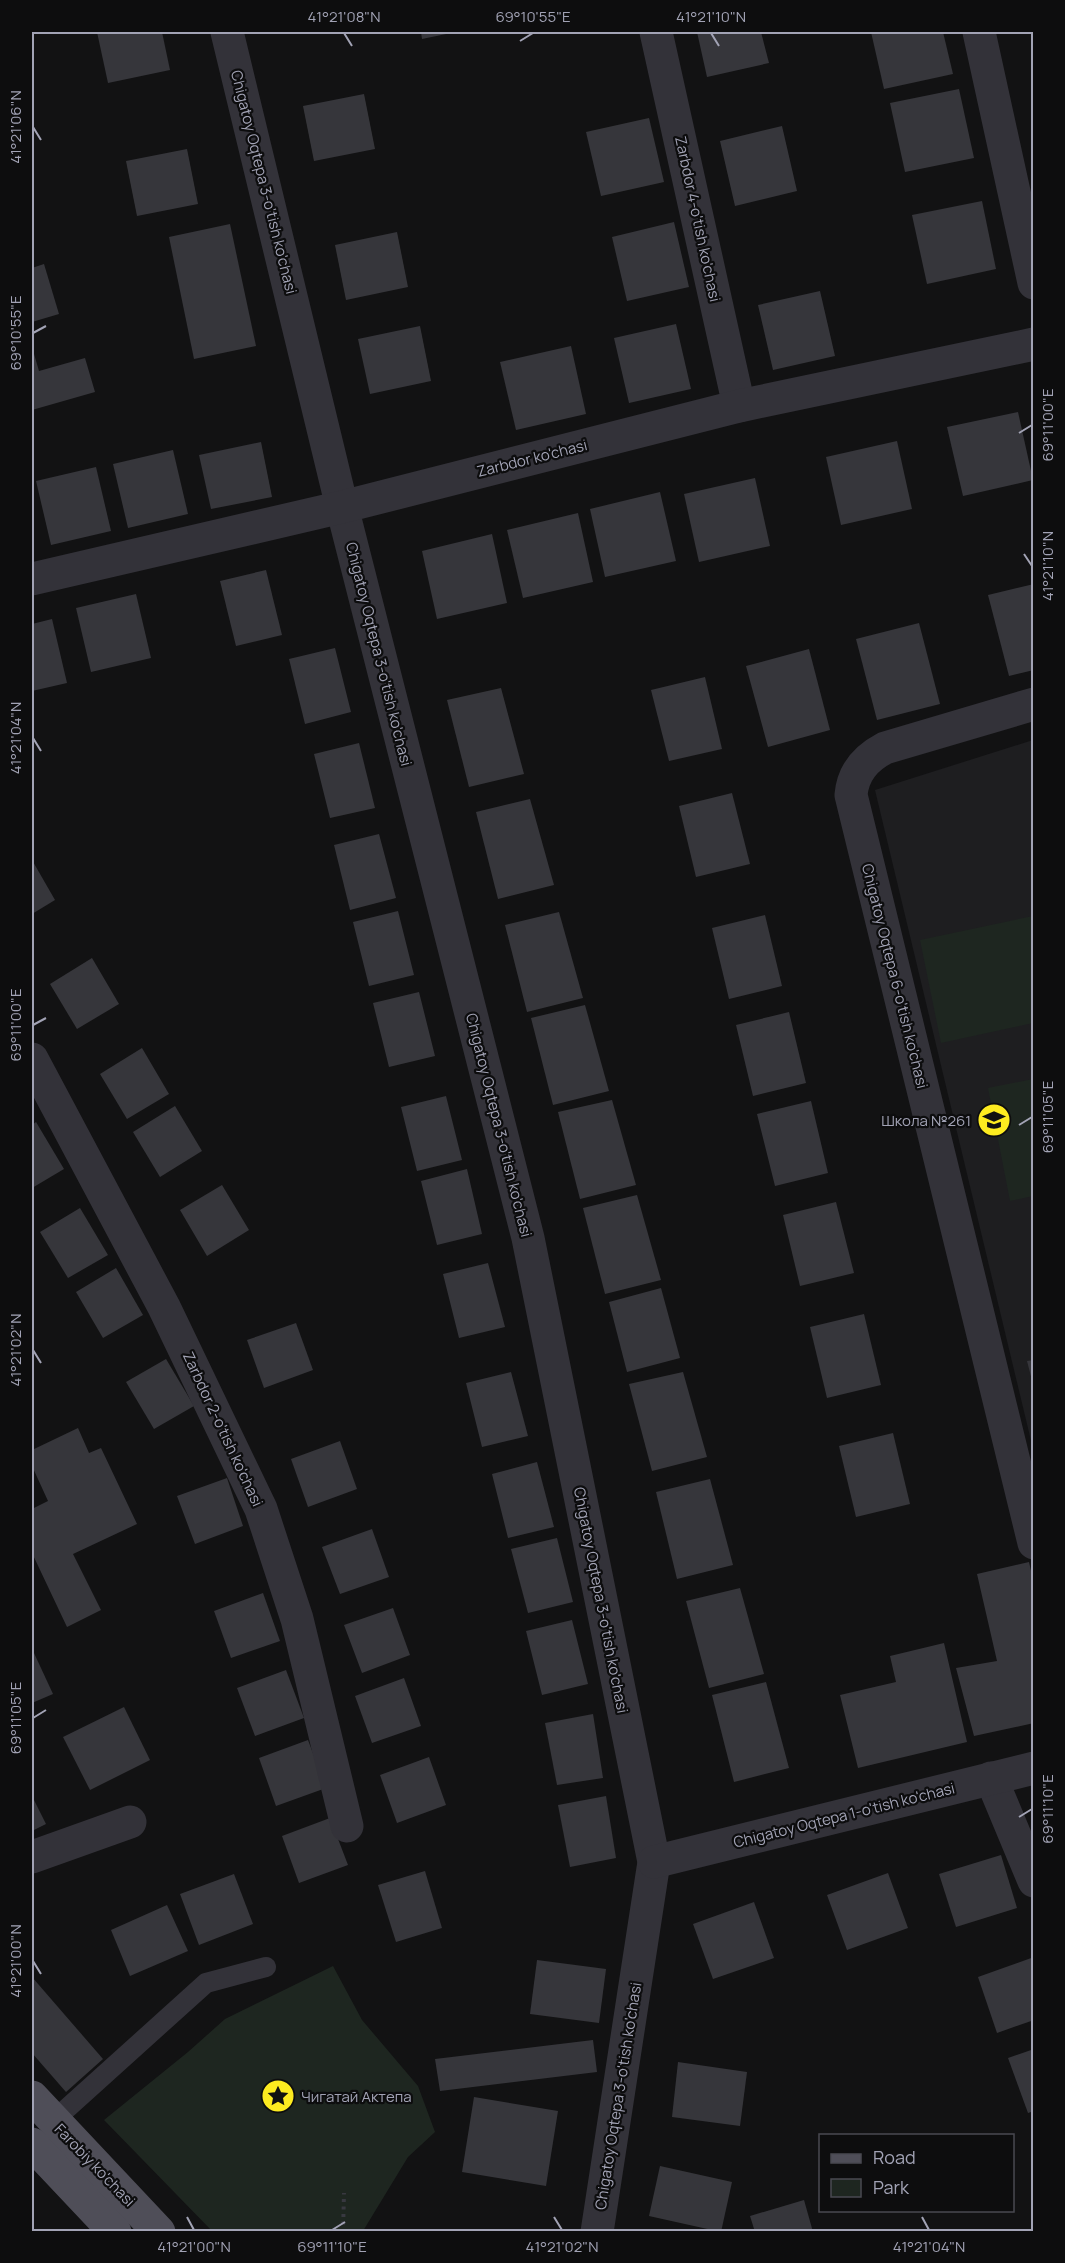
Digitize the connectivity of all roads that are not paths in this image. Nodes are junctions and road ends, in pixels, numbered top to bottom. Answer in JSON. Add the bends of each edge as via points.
{"nodes":[{"id":1,"x":227,"y":32,"type":"edge"},
{"id":2,"x":656,"y":32,"type":"edge"},
{"id":3,"x":979,"y":32,"type":"edge"},
{"id":4,"x":1034,"y":283,"type":"edge"},
{"id":5,"x":1034,"y":344,"type":"edge"},
{"id":6,"x":739,"y":406,"type":"junction"},
{"id":7,"x":342,"y":507,"type":"junction"},
{"id":8,"x":32,"y":579,"type":"edge"},
{"id":9,"x":1034,"y":704,"type":"edge"},
{"id":10,"x":32,"y":1059,"type":"edge"},
{"id":11,"x":1034,"y":1543,"type":"edge"},
{"id":12,"x":1034,"y":1768,"type":"edge"},
{"id":13,"x":991,"y":1778,"type":"junction"},
{"id":14,"x":130,"y":1822,"type":"dead end"},
{"id":15,"x":347,"y":1826,"type":"dead end"},
{"id":16,"x":32,"y":1857,"type":"edge"},
{"id":17,"x":654,"y":1862,"type":"junction"},
{"id":18,"x":1034,"y":1881,"type":"edge"},
{"id":19,"x":266,"y":1967,"type":"dead end"},
{"id":20,"x":36,"y":2131,"type":"edge"},
{"id":21,"x":115,"y":2232,"type":"edge"},
{"id":22,"x":159,"y":2232,"type":"edge"},
{"id":23,"x":597,"y":2232,"type":"edge"}],
"edges":[{"from":1,"to":7,"type":"street","name":"Chigatoy Oqtepa 3-o'tish ko'chasi"},
{"from":2,"to":6,"type":"street","name":"Zarbdor 4-o'tish ko'chasi"},
{"from":3,"to":4,"type":"street"},
{"from":5,"to":6,"type":"street","name":"Zarbdor ko'chasi"},
{"from":6,"to":7,"type":"street","name":"Zarbdor ko'chasi"},
{"from":7,"to":8,"type":"street","name":"Zarbdor ko'chasi"},
{"from":7,"to":17,"type":"street","name":"Chigatoy Oqtepa 3-o'tish ko'chasi","via":[[528,1238]]},
{"from":9,"to":11,"type":"street","name":"Chigatoy Oqtepa 6-o'tish ko'chasi","via":[[885,748],[864,762],[855,776],[851,795]]},
{"from":10,"to":15,"type":"street","name":"Zarbdor 2-o'tish ko'chasi","via":[[164,1307],[261,1509],[297,1619]]},
{"from":12,"to":13,"type":"street","name":"Chigatoy Oqtepa 1-o'tish ko'chasi"},
{"from":13,"to":17,"type":"street","name":"Chigatoy Oqtepa 1-o'tish ko'chasi"},
{"from":13,"to":18,"type":"street"},
{"from":14,"to":16,"type":"street"},
{"from":17,"to":23,"type":"street","name":"Chigatoy Oqtepa 3-o'tish ko'chasi"},
{"from":19,"to":20,"type":"lane","via":[[206,1983]]},
{"from":20,"to":21,"type":"main road","name":"Farobiy ko'chasi"},
{"from":20,"to":22,"type":"main road","name":"Farobiy ko'chasi"}]}
